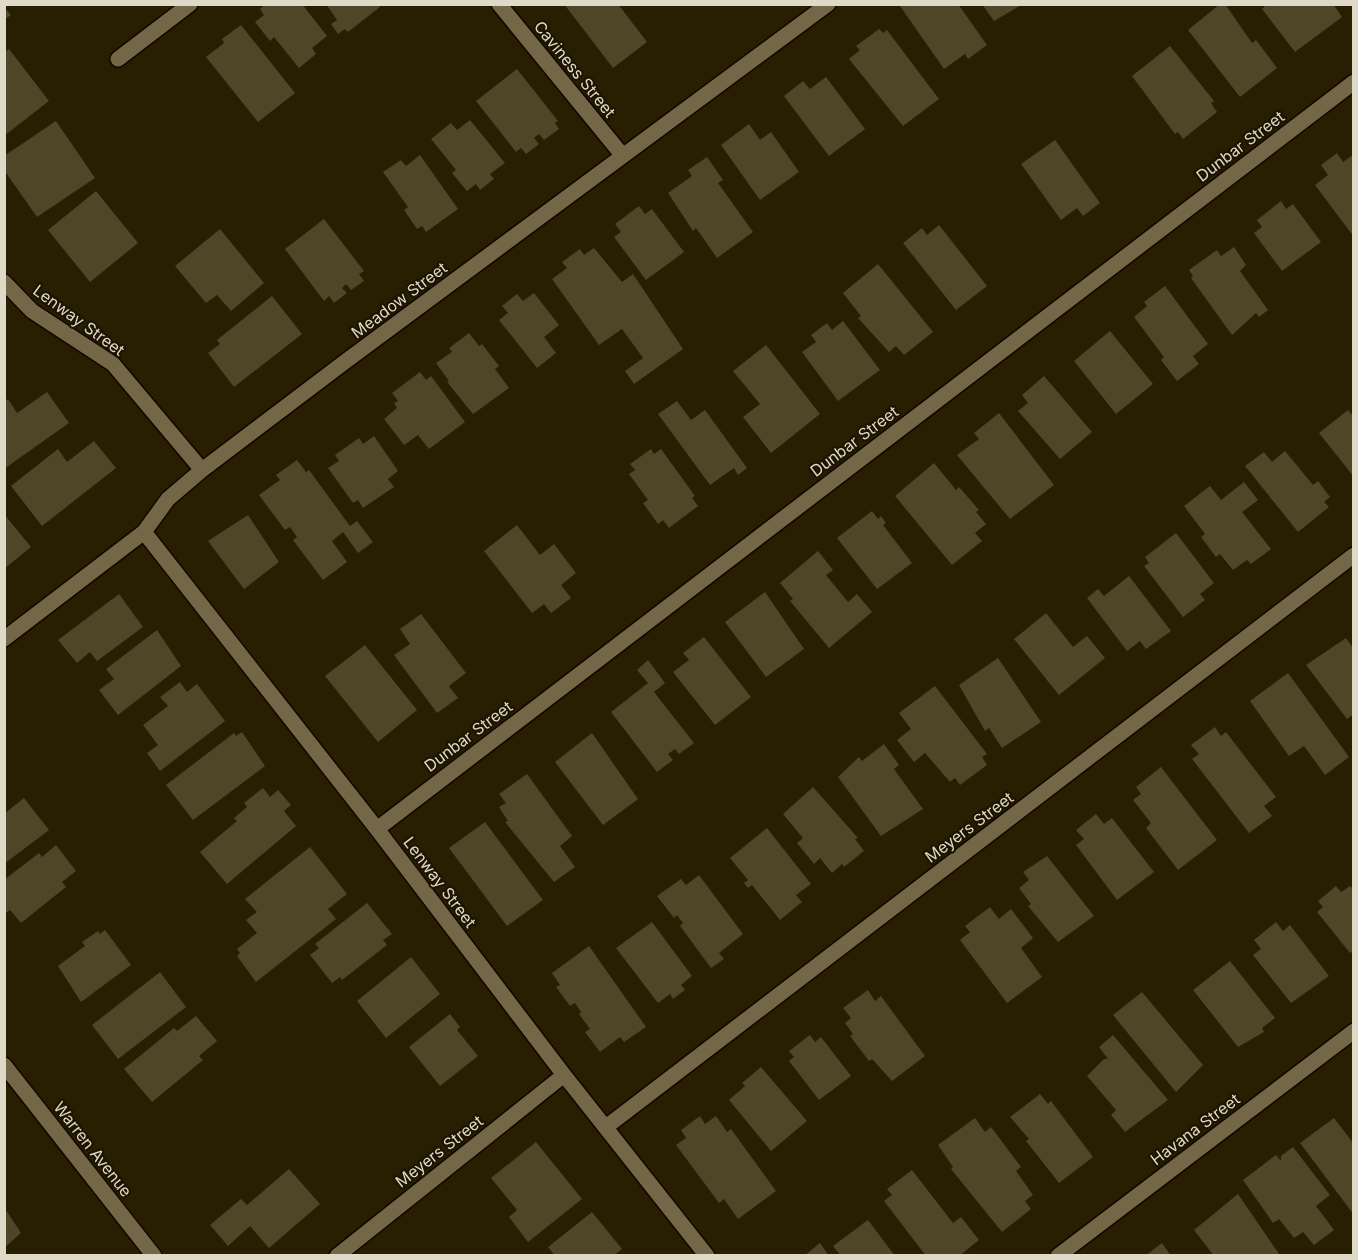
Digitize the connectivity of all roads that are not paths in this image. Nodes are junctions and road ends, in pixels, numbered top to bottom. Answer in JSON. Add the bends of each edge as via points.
{"nodes":[{"id":1,"x":190,"y":4,"type":"edge"},
{"id":2,"x":499,"y":4,"type":"edge"},
{"id":3,"x":828,"y":4,"type":"edge"},
{"id":4,"x":118,"y":59,"type":"dead end"},
{"id":5,"x":1353,"y":82,"type":"edge"},
{"id":6,"x":622,"y":156,"type":"junction"},
{"id":7,"x":4,"y":282,"type":"edge"},
{"id":8,"x":202,"y":470,"type":"junction"},
{"id":9,"x":144,"y":532,"type":"junction"},
{"id":10,"x":1353,"y":555,"type":"edge"},
{"id":11,"x":4,"y":639,"type":"edge"},
{"id":12,"x":376,"y":829,"type":"junction"},
{"id":13,"x":1353,"y":1031,"type":"edge"},
{"id":14,"x":4,"y":1065,"type":"edge"},
{"id":15,"x":564,"y":1075,"type":"junction"},
{"id":16,"x":606,"y":1127,"type":"junction"},
{"id":17,"x":154,"y":1256,"type":"edge"},
{"id":18,"x":337,"y":1256,"type":"edge"},
{"id":19,"x":707,"y":1256,"type":"edge"},
{"id":20,"x":1058,"y":1256,"type":"edge"}],
"edges":[{"from":1,"to":4,"type":"street"},
{"from":2,"to":6,"type":"street","name":"Caviness Street"},
{"from":3,"to":6,"type":"street","name":"Meadow Street"},
{"from":5,"to":12,"type":"street","name":"Dunbar Street"},
{"from":6,"to":8,"type":"street","name":"Meadow Street"},
{"from":7,"to":8,"type":"street","name":"Lenway Street","via":[[32,311],[113,364]]},
{"from":8,"to":9,"type":"street","name":"Meadow Street","via":[[168,499]]},
{"from":9,"to":11,"type":"street","name":"Meadow Street"},
{"from":9,"to":12,"type":"street","name":"Lenway Street"},
{"from":10,"to":16,"type":"street","name":"Meyers Street"},
{"from":12,"to":15,"type":"street","name":"Lenway Street"},
{"from":13,"to":20,"type":"street","name":"Havana Street"},
{"from":14,"to":17,"type":"street","name":"Warren Avenue"},
{"from":15,"to":16,"type":"street","name":"Lenway Street"},
{"from":15,"to":18,"type":"street","name":"Meyers Street"},
{"from":16,"to":19,"type":"street","name":"Lenway Street"}]}
